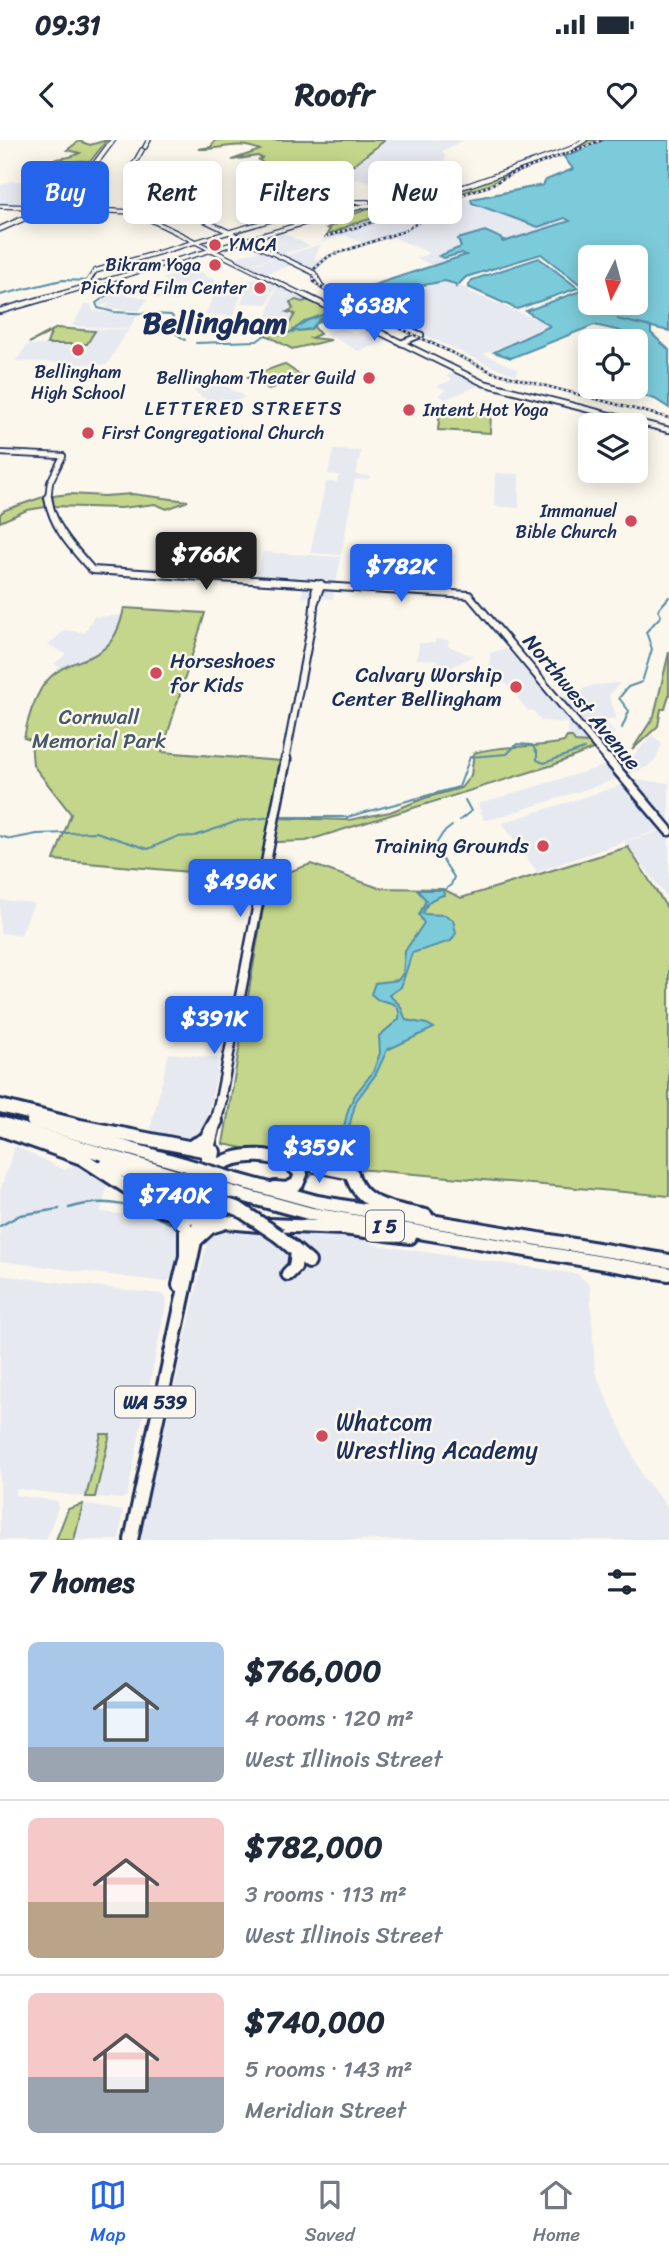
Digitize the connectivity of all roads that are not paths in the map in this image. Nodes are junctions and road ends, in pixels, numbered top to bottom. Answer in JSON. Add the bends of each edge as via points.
{"nodes":[{"id":1,"x":111,"y":140,"type":"edge"},
{"id":2,"x":149,"y":140,"type":"edge"},
{"id":3,"x":585,"y":140,"type":"edge"},
{"id":4,"x":94,"y":161,"type":"edge"},
{"id":5,"x":96,"y":161,"type":"edge"},
{"id":6,"x":135,"y":161,"type":"edge"},
{"id":7,"x":462,"y":187,"type":"edge"},
{"id":8,"x":368,"y":204,"type":"edge"},
{"id":9,"x":1,"y":206,"type":"edge"},
{"id":10,"x":368,"y":206,"type":"edge"},
{"id":11,"x":21,"y":207,"type":"edge"},
{"id":12,"x":111,"y":211,"type":"edge"},
{"id":13,"x":123,"y":212,"type":"edge"},
{"id":14,"x":21,"y":214,"type":"edge"},
{"id":15,"x":21,"y":216,"type":"edge"},
{"id":16,"x":21,"y":216,"type":"edge"},
{"id":17,"x":160,"y":224,"type":"edge"},
{"id":18,"x":211,"y":224,"type":"edge"},
{"id":19,"x":0,"y":226,"type":"edge"},
{"id":20,"x":230,"y":233,"type":"junction"},
{"id":21,"x":246,"y":240,"type":"junction"},
{"id":22,"x":197,"y":242,"type":"junction"},
{"id":23,"x":213,"y":250,"type":"junction"},
{"id":24,"x":92,"y":283,"type":"junction"},
{"id":25,"x":0,"y":311,"type":"edge"},
{"id":26,"x":401,"y":343,"type":"junction"},
{"id":27,"x":669,"y":430,"type":"edge"},
{"id":28,"x":0,"y":453,"type":"edge"},
{"id":29,"x":319,"y":586,"type":"junction"},
{"id":30,"x":669,"y":831,"type":"edge"},
{"id":31,"x":0,"y":1108,"type":"edge"},
{"id":32,"x":216,"y":1121,"type":"junction"},
{"id":33,"x":0,"y":1123,"type":"edge"},
{"id":34,"x":0,"y":1129,"type":"edge"},
{"id":35,"x":185,"y":1147,"type":"junction"},
{"id":36,"x":211,"y":1149,"type":"junction"},
{"id":37,"x":243,"y":1156,"type":"junction"},
{"id":38,"x":82,"y":1158,"type":"junction"},
{"id":39,"x":291,"y":1162,"type":"junction"},
{"id":40,"x":352,"y":1174,"type":"joint"},
{"id":41,"x":233,"y":1179,"type":"junction"},
{"id":42,"x":205,"y":1182,"type":"junction"},
{"id":43,"x":174,"y":1214,"type":"junction"},
{"id":44,"x":197,"y":1217,"type":"junction"},
{"id":45,"x":228,"y":1223,"type":"junction"},
{"id":46,"x":510,"y":1234,"type":"junction"},
{"id":47,"x":195,"y":1242,"type":"junction"},
{"id":48,"x":297,"y":1252,"type":"junction"},
{"id":49,"x":539,"y":1252,"type":"junction"},
{"id":50,"x":186,"y":1256,"type":"junction"},
{"id":51,"x":669,"y":1261,"type":"edge"},
{"id":52,"x":309,"y":1262,"type":"dead end"},
{"id":53,"x":288,"y":1274,"type":"dead end"},
{"id":54,"x":669,"y":1274,"type":"edge"},
{"id":55,"x":160,"y":1374,"type":"junction"},
{"id":56,"x":158,"y":1413,"type":"junction"},
{"id":57,"x":126,"y":1540,"type":"edge"},
{"id":58,"x":131,"y":1540,"type":"edge"}],
"edges":[{"from":1,"to":4,"type":"highway"},
{"from":1,"to":5,"type":"highway"},
{"from":2,"to":6,"type":"main road"},
{"from":3,"to":7,"type":"main road"},
{"from":8,"to":20,"type":"main road","via":[[335,202]]},
{"from":9,"to":11,"type":"main road"},
{"from":10,"to":21,"type":"main road"},
{"from":12,"to":13,"type":"main road"},
{"from":14,"to":19,"type":"highway"},
{"from":15,"to":19,"type":"highway"},
{"from":16,"to":19,"type":"highway"},
{"from":17,"to":22,"type":"main road"},
{"from":18,"to":20,"type":"main road"},
{"from":20,"to":21,"type":"main road"},
{"from":20,"to":22,"type":"main road"},
{"from":21,"to":23,"type":"main road"},
{"from":21,"to":26,"type":"main road","bridge":true,"via":[[316,275],[324,288],[338,297],[419,336]]},
{"from":22,"to":23,"type":"main road"},
{"from":22,"to":24,"type":"main road","via":[[95,271],[89,275]]},
{"from":23,"to":24,"type":"main road"},
{"from":23,"to":26,"type":"main road"},
{"from":24,"to":25,"type":"main road"},
{"from":26,"to":27,"type":"main road","via":[[486,384]]},
{"from":28,"to":29,"type":"main road","via":[[63,456],[49,486],[49,504],[59,529],[92,570]]},
{"from":29,"to":30,"type":"main road","name":"Northwest Avenue","via":[[469,595]]},
{"from":29,"to":32,"type":"main road"},
{"from":31,"to":35,"type":"highway"},
{"from":31,"to":41,"type":"highway","number":"I 5","bridge":true},
{"from":32,"to":35,"type":"highway","via":[[204,1142]]},
{"from":32,"to":36,"type":"main road"},
{"from":33,"to":49,"type":"highway","number":"I 5","bridge":true,"via":[[312,1214]]},
{"from":34,"to":38,"type":"highway"},
{"from":35,"to":36,"type":"highway"},
{"from":36,"to":37,"type":"main road"},
{"from":36,"to":42,"type":"highway","number":"WA 539"},
{"from":37,"to":39,"type":"highway"},
{"from":37,"to":42,"type":"highway","via":[[225,1161]]},
{"from":38,"to":43,"type":"highway","via":[[106,1170],[150,1205]]},
{"from":38,"to":48,"type":"highway","bridge":true,"via":[[239,1209]]},
{"from":39,"to":40,"type":"main road"},
{"from":39,"to":41,"type":"highway","via":[[301,1174],[291,1188]]},
{"from":40,"to":46,"type":"highway","via":[[356,1189],[375,1201]]},
{"from":41,"to":46,"type":"highway","number":"I 5","via":[[317,1202]]},
{"from":42,"to":44,"type":"highway","number":"WA 539"},
{"from":43,"to":44,"type":"highway"},
{"from":43,"to":50,"type":"highway","via":[[186,1227]]},
{"from":44,"to":45,"type":"highway"},
{"from":44,"to":47,"type":"highway","number":"WA 539"},
{"from":44,"to":50,"type":"main road","number":"WA 539"},
{"from":45,"to":47,"type":"highway","via":[[210,1227]]},
{"from":45,"to":49,"type":"highway","via":[[357,1230]]},
{"from":46,"to":51,"type":"highway","number":"I 5"},
{"from":47,"to":56,"type":"highway","number":"WA 539"},
{"from":48,"to":52,"type":"highway"},
{"from":48,"to":53,"type":"highway","via":[[295,1267]]},
{"from":49,"to":54,"type":"highway","number":"I 5"},
{"from":50,"to":55,"type":"highway","number":"WA 539"},
{"from":55,"to":56,"type":"highway"},
{"from":55,"to":57,"type":"highway","number":"WA 539"},
{"from":56,"to":58,"type":"highway","number":"WA 539"}]}
